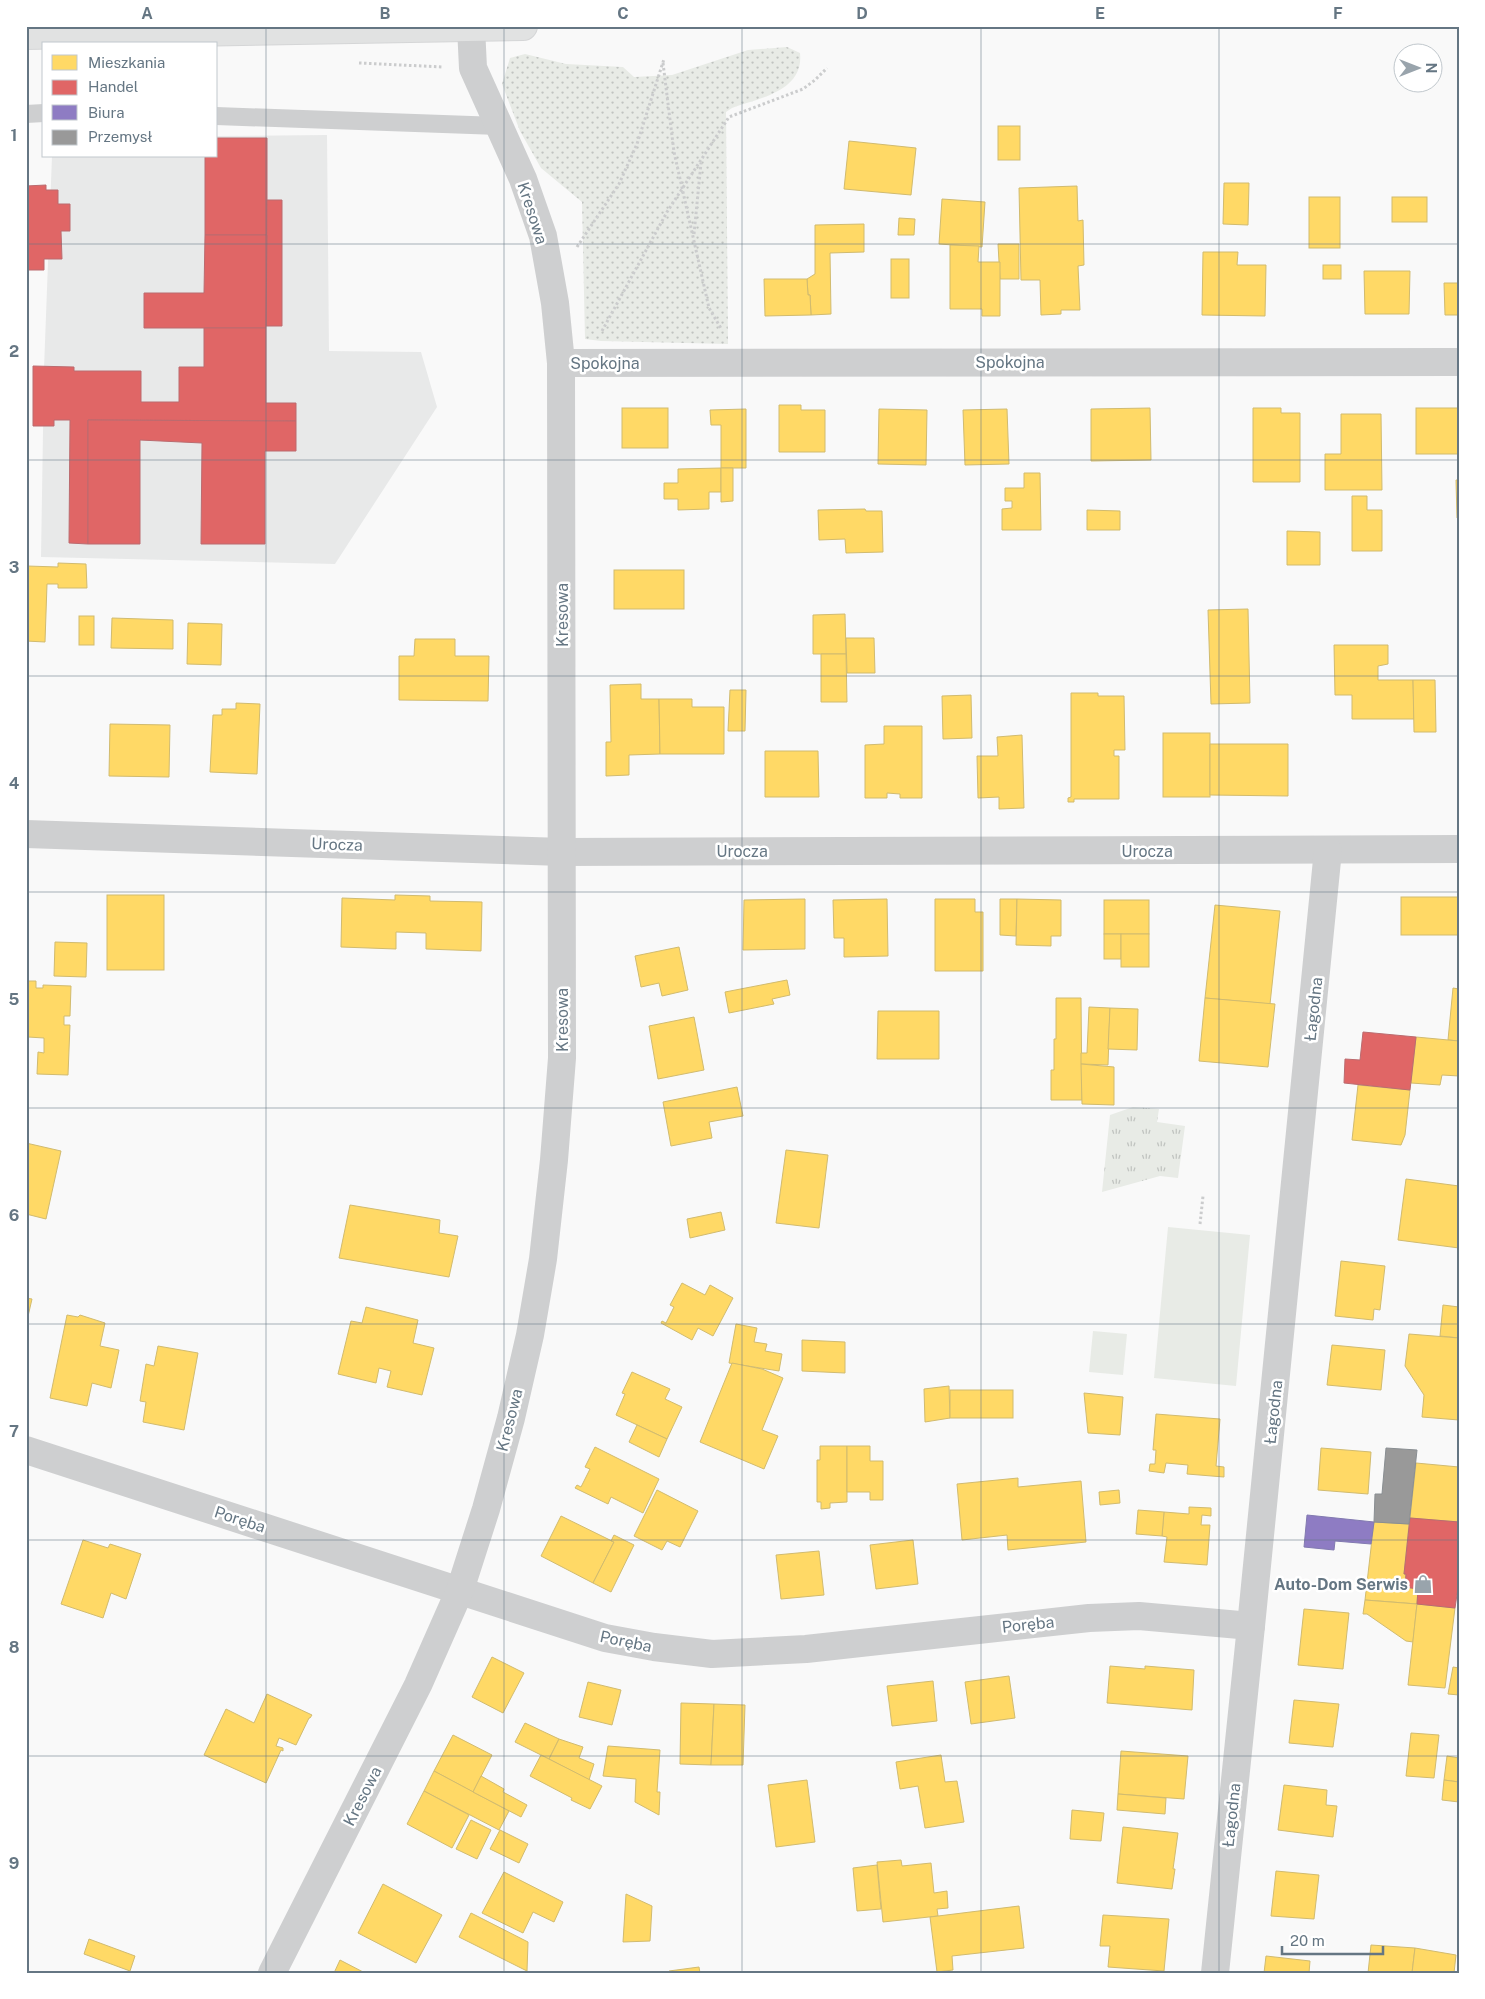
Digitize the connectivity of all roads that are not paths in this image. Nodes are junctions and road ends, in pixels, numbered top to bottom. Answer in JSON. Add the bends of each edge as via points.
{"nodes":[{"id":1,"x":523,"y":26,"type":"edge"},
{"id":2,"x":471,"y":27,"type":"edge"},
{"id":3,"x":26,"y":35,"type":"edge"},
{"id":4,"x":131,"y":38,"type":"edge"},
{"id":5,"x":79,"y":39,"type":"edge"},
{"id":6,"x":42,"y":113,"type":"edge"},
{"id":7,"x":26,"y":114,"type":"edge"},
{"id":8,"x":218,"y":116,"type":"edge"},
{"id":9,"x":499,"y":126,"type":"junction"},
{"id":10,"x":1459,"y":362,"type":"edge"},
{"id":11,"x":571,"y":363,"type":"junction"},
{"id":12,"x":26,"y":834,"type":"edge"},
{"id":13,"x":1459,"y":849,"type":"edge"},
{"id":14,"x":1328,"y":850,"type":"junction"},
{"id":15,"x":563,"y":852,"type":"junction"},
{"id":16,"x":26,"y":1450,"type":"edge"},
{"id":17,"x":460,"y":1590,"type":"junction"},
{"id":18,"x":1252,"y":1626,"type":"junction"},
{"id":19,"x":272,"y":1973,"type":"edge"},
{"id":20,"x":1214,"y":1973,"type":"edge"}],
"edges":[{"from":1,"to":2,"type":"street"},
{"from":2,"to":4,"type":"street"},
{"from":2,"to":9,"type":"street","name":"Kresowa","via":[[473,68]]},
{"from":3,"to":5,"type":"street"},
{"from":4,"to":5,"type":"street"},
{"from":6,"to":7,"type":"lane"},
{"from":8,"to":9,"type":"lane"},
{"from":9,"to":11,"type":"street","name":"Kresowa","via":[[523,179],[543,236],[555,303]]},
{"from":10,"to":11,"type":"street","name":"Spokojna"},
{"from":11,"to":15,"type":"street","name":"Kresowa"},
{"from":12,"to":15,"type":"street","name":"Urocza"},
{"from":13,"to":14,"type":"street","name":"Urocza"},
{"from":14,"to":15,"type":"street","name":"Urocza"},
{"from":14,"to":18,"type":"street","name":"Łagodna"},
{"from":15,"to":17,"type":"street","name":"Kresowa","via":[[562,1058],[543,1259],[511,1418]]},
{"from":16,"to":17,"type":"street","name":"Poręba"},
{"from":17,"to":18,"type":"street","name":"Poręba","via":[[605,1638],[712,1654],[806,1649],[1089,1618],[1139,1616]]},
{"from":17,"to":19,"type":"street","name":"Kresowa","via":[[418,1685]]},
{"from":18,"to":20,"type":"street","name":"Łagodna"}]}
